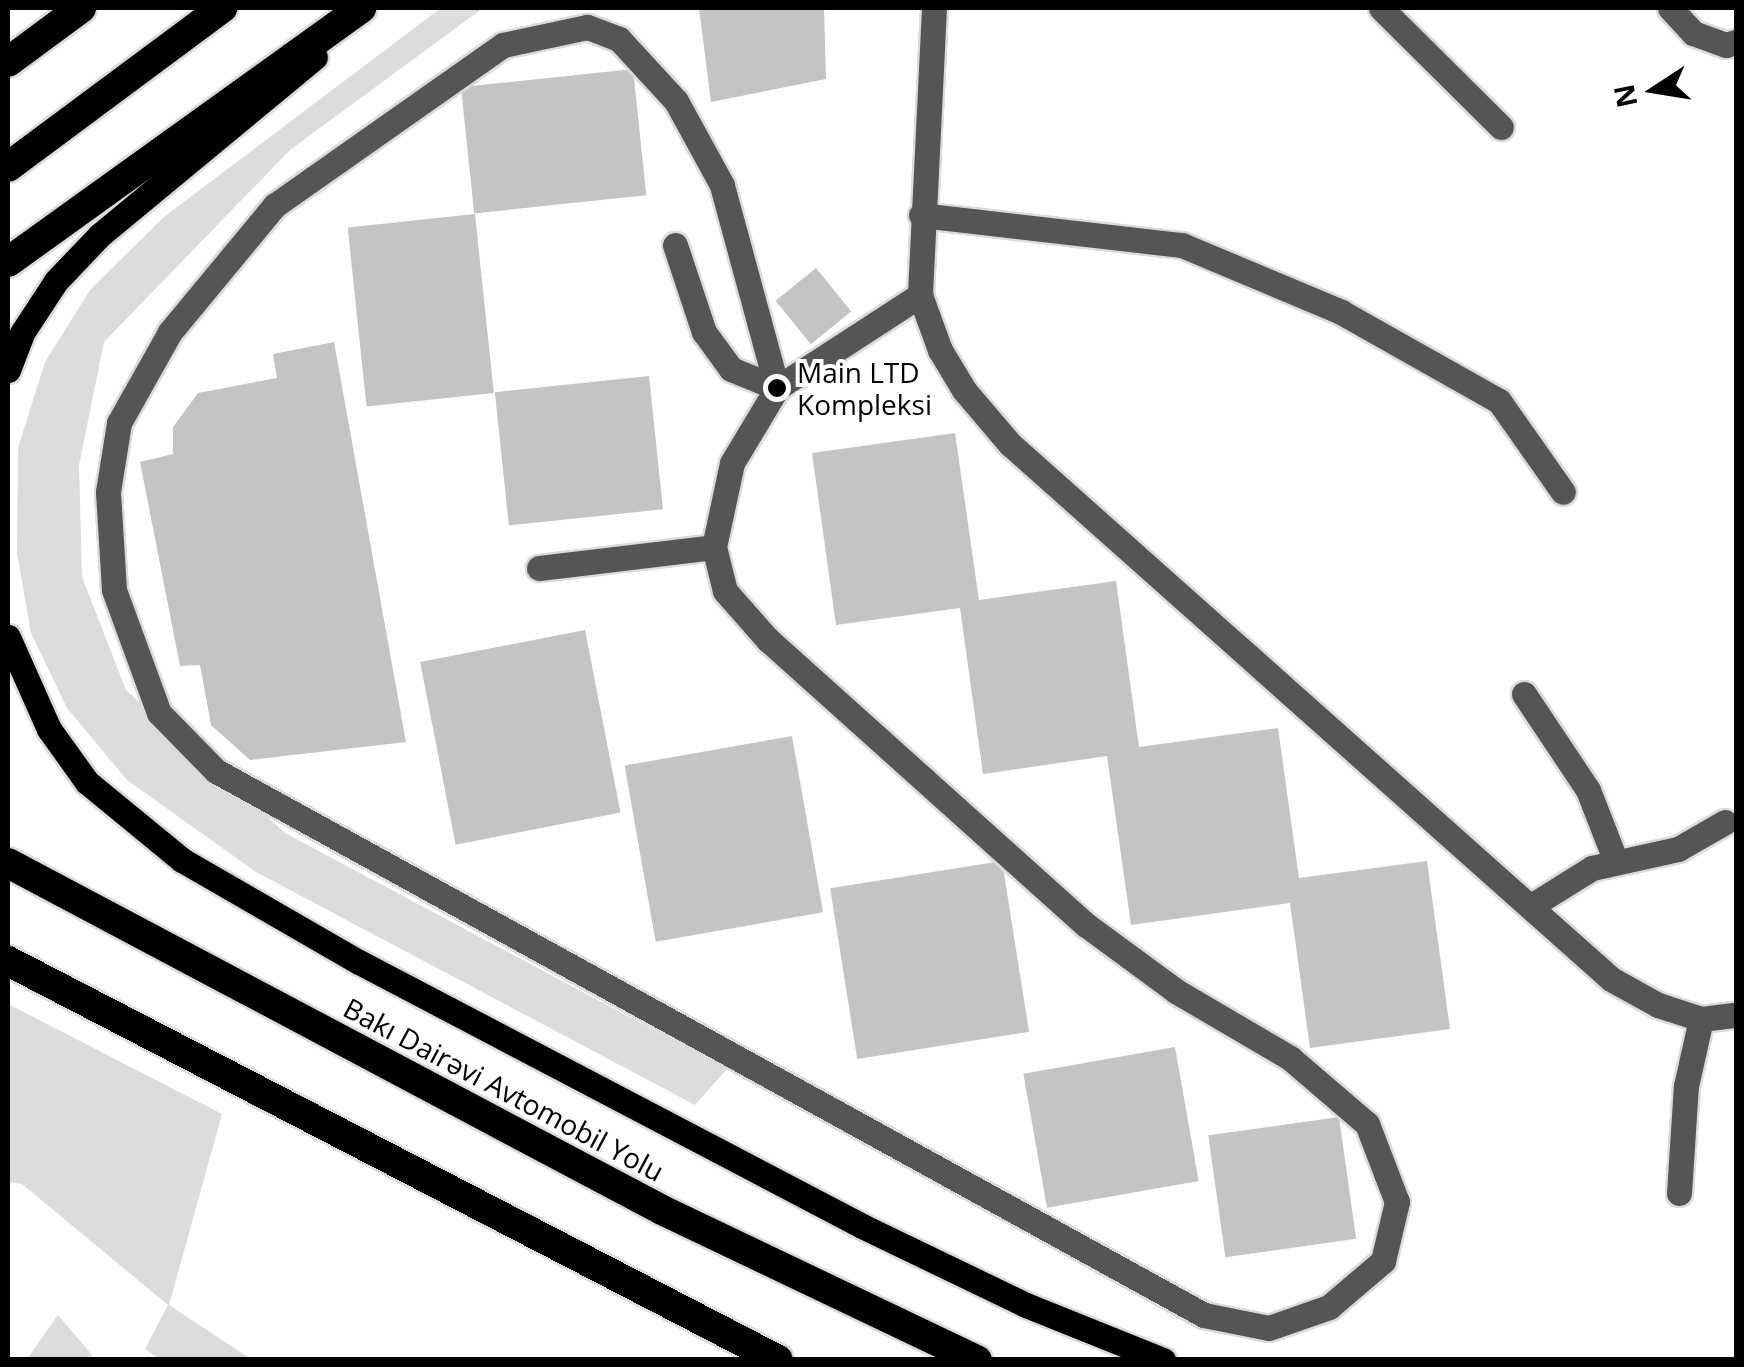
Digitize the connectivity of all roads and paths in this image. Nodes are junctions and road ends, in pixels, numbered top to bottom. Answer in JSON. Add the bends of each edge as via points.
{"nodes":[{"id":1,"x":82,"y":8,"type":"edge"},
{"id":2,"x":222,"y":8,"type":"edge"},
{"id":3,"x":361,"y":8,"type":"edge"},
{"id":4,"x":376,"y":8,"type":"edge"},
{"id":5,"x":934,"y":8,"type":"edge"},
{"id":6,"x":1381,"y":8,"type":"edge"},
{"id":7,"x":1670,"y":8,"type":"edge"},
{"id":8,"x":1736,"y":42,"type":"edge"},
{"id":9,"x":8,"y":62,"type":"edge"},
{"id":10,"x":1501,"y":126,"type":"dead end"},
{"id":11,"x":8,"y":167,"type":"edge"},
{"id":12,"x":921,"y":215,"type":"junction"},
{"id":13,"x":674,"y":245,"type":"dead end"},
{"id":14,"x":8,"y":262,"type":"edge"},
{"id":15,"x":920,"y":295,"type":"junction"},
{"id":16,"x":8,"y":370,"type":"edge"},
{"id":17,"x":777,"y":388,"type":"junction"},
{"id":18,"x":1563,"y":492,"type":"dead end"},
{"id":19,"x":714,"y":547,"type":"junction"},
{"id":20,"x":539,"y":568,"type":"dead end"},
{"id":21,"x":8,"y":638,"type":"edge"},
{"id":22,"x":1524,"y":694,"type":"dead end"},
{"id":23,"x":1725,"y":822,"type":"dead end"},
{"id":24,"x":1616,"y":862,"type":"junction"},
{"id":25,"x":8,"y":863,"type":"edge"},
{"id":26,"x":1531,"y":906,"type":"junction"},
{"id":27,"x":8,"y":962,"type":"edge"},
{"id":28,"x":1736,"y":1016,"type":"edge"},
{"id":29,"x":1702,"y":1018,"type":"junction"},
{"id":30,"x":1679,"y":1193,"type":"dead end"},
{"id":31,"x":778,"y":1360,"type":"edge"},
{"id":32,"x":977,"y":1360,"type":"edge"},
{"id":33,"x":1163,"y":1360,"type":"edge"}],
"edges":[{"from":1,"to":9,"type":"highway"},
{"from":2,"to":11,"type":"highway"},
{"from":3,"to":14,"type":"highway"},
{"from":4,"to":16,"type":"main road","via":[[100,235],[56,281]]},
{"from":5,"to":12,"type":"street"},
{"from":6,"to":10,"type":"street"},
{"from":7,"to":8,"type":"street","via":[[1693,33],[1726,46]]},
{"from":12,"to":15,"type":"street"},
{"from":12,"to":18,"type":"street","via":[[1182,245],[1340,312],[1499,401]]},
{"from":13,"to":17,"type":"street","via":[[704,332],[722,357],[731,369]]},
{"from":15,"to":17,"type":"street"},
{"from":15,"to":26,"type":"street","via":[[940,350],[1010,444]]},
{"from":17,"to":19,"type":"street","via":[[732,463]]},
{"from":17,"to":19,"type":"street","via":[[722,185],[676,101],[618,38],[588,27],[503,45],[276,206],[170,332],[119,422],[108,492],[114,590],[158,713],[216,771],[1204,1315],[1269,1328],[1329,1307],[1383,1261],[1397,1202],[1367,1124],[1290,1058],[1176,990],[1086,924],[769,641],[725,591]]},
{"from":19,"to":20,"type":"street"},
{"from":21,"to":33,"type":"main road","via":[[49,729],[87,782],[182,860],[359,962],[862,1226],[1026,1305]]},
{"from":22,"to":24,"type":"street","via":[[1588,790]]},
{"from":23,"to":24,"type":"street","via":[[1678,850]]},
{"from":24,"to":26,"type":"street","via":[[1578,876]]},
{"from":25,"to":32,"type":"highway","name":"Bakı Dairəvi Avtomobil Yolu","via":[[662,1210]]},
{"from":26,"to":29,"type":"street","via":[[1611,978],[1658,1006]]},
{"from":27,"to":31,"type":"highway"},
{"from":28,"to":29,"type":"street"},
{"from":29,"to":30,"type":"street","via":[[1686,1086]]}]}
